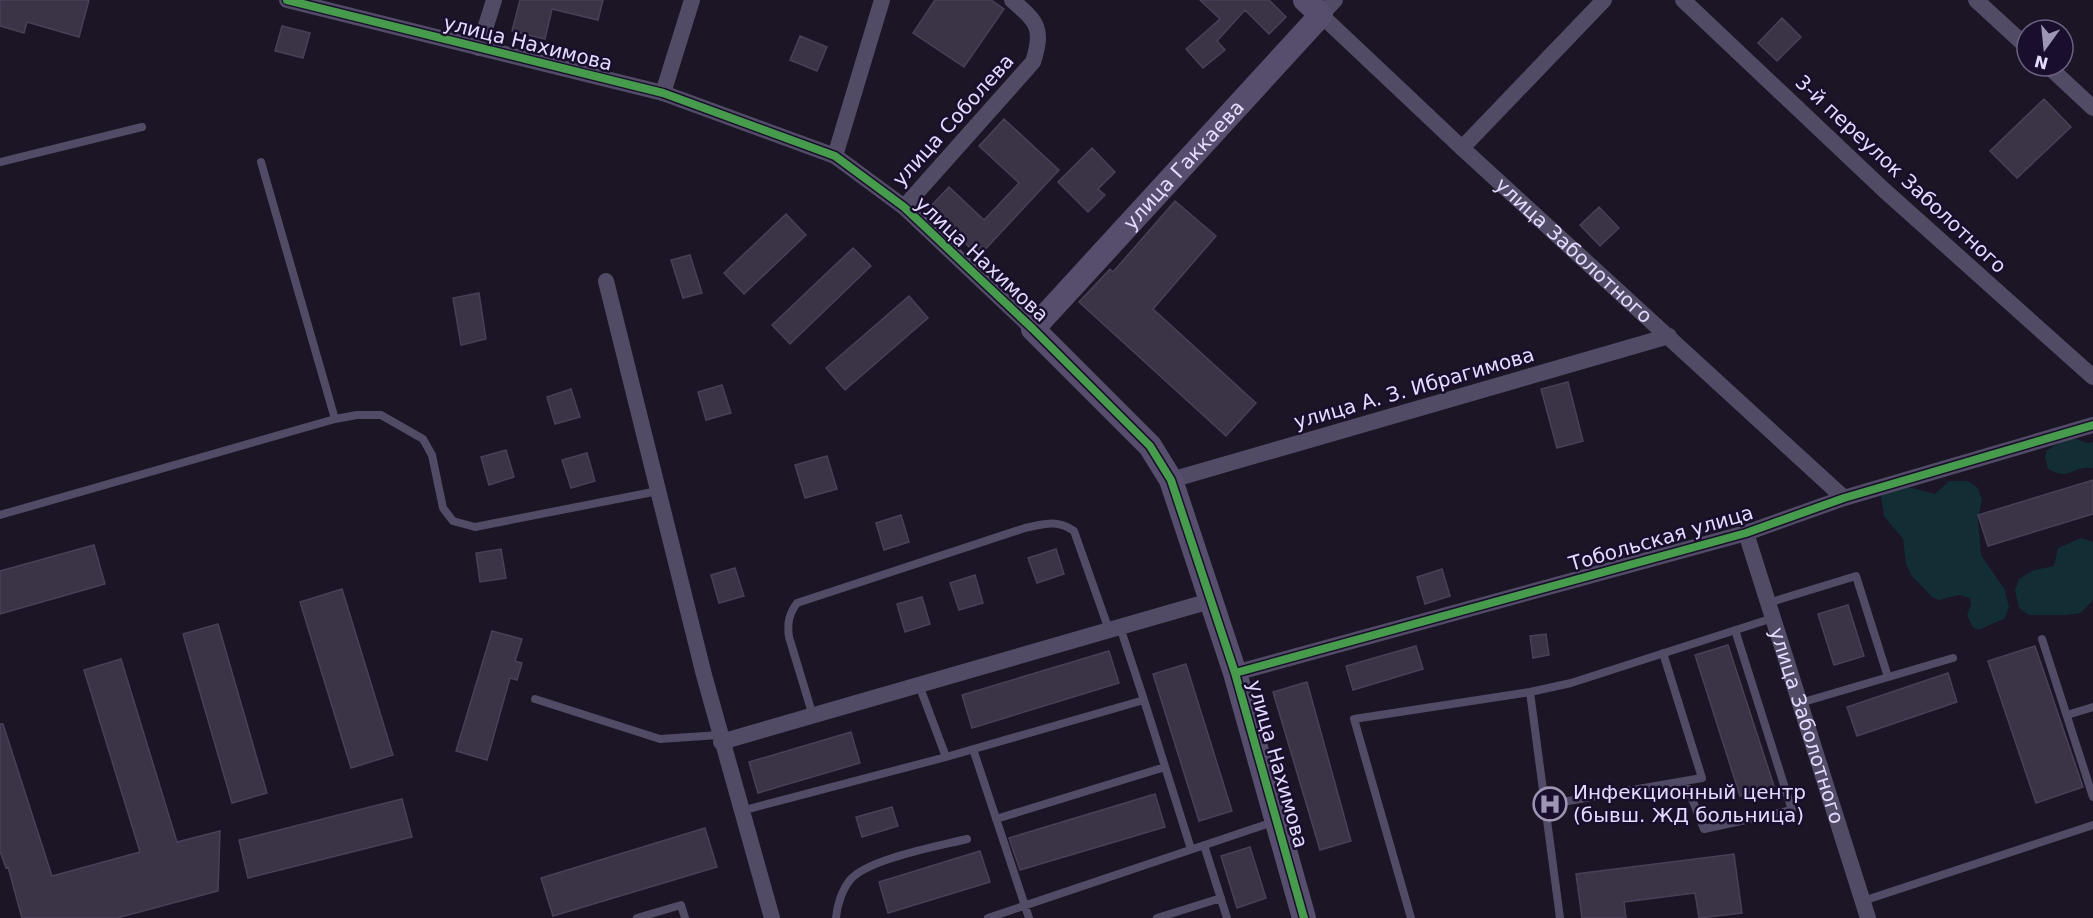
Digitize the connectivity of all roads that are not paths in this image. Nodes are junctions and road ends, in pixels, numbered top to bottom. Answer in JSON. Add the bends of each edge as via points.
{"nodes":[{"id":1,"x":286,"y":0,"type":"edge"},
{"id":2,"x":494,"y":0,"type":"edge"},
{"id":3,"x":692,"y":0,"type":"edge"},
{"id":4,"x":882,"y":0,"type":"edge"},
{"id":5,"x":1012,"y":0,"type":"edge"},
{"id":6,"x":1604,"y":0,"type":"edge"},
{"id":7,"x":1683,"y":0,"type":"edge"},
{"id":8,"x":1976,"y":0,"type":"edge"},
{"id":9,"x":1320,"y":5,"type":"edge"},
{"id":10,"x":2015,"y":36,"type":"edge"},
{"id":11,"x":479,"y":48,"type":"junction"},
{"id":12,"x":2061,"y":78,"type":"edge"},
{"id":13,"x":663,"y":93,"type":"junction"},
{"id":14,"x":2093,"y":108,"type":"edge"},
{"id":15,"x":142,"y":127,"type":"dead end"},
{"id":16,"x":1462,"y":148,"type":"junction"},
{"id":17,"x":835,"y":156,"type":"junction"},
{"id":18,"x":0,"y":162,"type":"edge"},
{"id":19,"x":261,"y":162,"type":"dead end"},
{"id":20,"x":904,"y":207,"type":"junction"},
{"id":21,"x":606,"y":281,"type":"dead end"},
{"id":22,"x":1033,"y":329,"type":"junction"},
{"id":23,"x":1669,"y":336,"type":"junction"},
{"id":24,"x":2093,"y":377,"type":"edge"},
{"id":25,"x":335,"y":419,"type":"junction"},
{"id":26,"x":2093,"y":425,"type":"edge"},
{"id":27,"x":1171,"y":480,"type":"junction"},
{"id":28,"x":658,"y":491,"type":"junction"},
{"id":29,"x":1844,"y":498,"type":"junction"},
{"id":30,"x":0,"y":516,"type":"edge"},
{"id":31,"x":1746,"y":533,"type":"junction"},
{"id":32,"x":1210,"y":601,"type":"junction"},
{"id":33,"x":1770,"y":610,"type":"junction"},
{"id":34,"x":1114,"y":629,"type":"junction"},
{"id":35,"x":1735,"y":630,"type":"junction"},
{"id":36,"x":2042,"y":639,"type":"dead end"},
{"id":37,"x":1663,"y":653,"type":"junction"},
{"id":38,"x":1953,"y":658,"type":"dead end"},
{"id":39,"x":1235,"y":673,"type":"junction"},
{"id":40,"x":1888,"y":676,"type":"junction"},
{"id":41,"x":919,"y":685,"type":"junction"},
{"id":42,"x":1530,"y":692,"type":"junction"},
{"id":43,"x":535,"y":699,"type":"dead end"},
{"id":44,"x":1144,"y":700,"type":"junction"},
{"id":45,"x":1800,"y":703,"type":"junction"},
{"id":46,"x":2093,"y":707,"type":"edge"},
{"id":47,"x":2067,"y":715,"type":"junction"},
{"id":48,"x":813,"y":716,"type":"junction"},
{"id":49,"x":720,"y":739,"type":"junction"},
{"id":50,"x":972,"y":749,"type":"junction"},
{"id":51,"x":946,"y":757,"type":"junction"},
{"id":52,"x":1165,"y":767,"type":"junction"},
{"id":53,"x":1685,"y":781,"type":"junction"},
{"id":54,"x":2093,"y":797,"type":"edge"},
{"id":55,"x":1545,"y":805,"type":"junction"},
{"id":56,"x":741,"y":811,"type":"junction"},
{"id":57,"x":996,"y":819,"type":"junction"},
{"id":58,"x":1276,"y":821,"type":"junction"},
{"id":59,"x":2093,"y":825,"type":"edge"},
{"id":60,"x":967,"y":839,"type":"dead end"},
{"id":61,"x":1204,"y":845,"type":"junction"},
{"id":62,"x":1191,"y":849,"type":"junction"},
{"id":63,"x":1221,"y":898,"type":"junction"},
{"id":64,"x":1863,"y":901,"type":"junction"},
{"id":65,"x":1024,"y":906,"type":"junction"},
{"id":66,"x":637,"y":918,"type":"edge"},
{"id":67,"x":684,"y":918,"type":"edge"},
{"id":68,"x":772,"y":918,"type":"edge"},
{"id":69,"x":836,"y":918,"type":"edge"},
{"id":70,"x":988,"y":918,"type":"edge"},
{"id":71,"x":1029,"y":918,"type":"edge"},
{"id":72,"x":1156,"y":918,"type":"edge"},
{"id":73,"x":1227,"y":918,"type":"edge"},
{"id":74,"x":1304,"y":918,"type":"edge"},
{"id":75,"x":1411,"y":918,"type":"edge"},
{"id":76,"x":1560,"y":918,"type":"edge"},
{"id":77,"x":1868,"y":918,"type":"edge"}],
"edges":[{"from":1,"to":11,"type":"street","name":"улица Нахимова"},
{"from":2,"to":11,"type":"street"},
{"from":3,"to":13,"type":"street"},
{"from":4,"to":17,"type":"street"},
{"from":5,"to":20,"type":"street","name":"улица Соболева","via":[[1036,23],[1039,42],[1033,62]]},
{"from":6,"to":16,"type":"street"},
{"from":7,"to":24,"type":"street","name":"3-й переулок Заболотного","via":[[1884,190]]},
{"from":8,"to":10,"type":"street"},
{"from":9,"to":16,"type":"street","name":"улица Заболотного"},
{"from":9,"to":22,"type":"street","name":"улица Гаккаева"},
{"from":11,"to":13,"type":"street","name":"улица Нахимова"},
{"from":12,"to":14,"type":"street"},
{"from":13,"to":17,"type":"street","name":"улица Нахимова"},
{"from":15,"to":18,"type":"lane"},
{"from":16,"to":23,"type":"street","name":"улица Заболотного"},
{"from":17,"to":20,"type":"street","name":"улица Нахимова"},
{"from":19,"to":25,"type":"lane"},
{"from":20,"to":22,"type":"street","name":"улица Нахимова"},
{"from":21,"to":28,"type":"street"},
{"from":22,"to":27,"type":"street","name":"улица Нахимова","via":[[1150,446]]},
{"from":23,"to":27,"type":"street","name":"улица А. З. Ибрагимова"},
{"from":23,"to":29,"type":"street","name":"улица Заболотного"},
{"from":25,"to":28,"type":"lane","via":[[381,415],[423,439],[432,455],[443,508],[453,521],[475,528]]},
{"from":25,"to":30,"type":"lane"},
{"from":26,"to":29,"type":"street","name":"Тобольская улица"},
{"from":27,"to":32,"type":"street","name":"улица Нахимова"},
{"from":28,"to":49,"type":"street"},
{"from":29,"to":31,"type":"street","name":"Тобольская улица"},
{"from":31,"to":33,"type":"street","name":"улица Заболотного"},
{"from":31,"to":39,"type":"street","name":"Тобольская улица"},
{"from":32,"to":34,"type":"street"},
{"from":32,"to":39,"type":"street","name":"улица Нахимова"},
{"from":33,"to":35,"type":"lane"},
{"from":33,"to":40,"type":"lane","via":[[1856,576]]},
{"from":33,"to":45,"type":"street","name":"улица Заболотного"},
{"from":34,"to":41,"type":"street"},
{"from":34,"to":44,"type":"lane"},
{"from":34,"to":48,"type":"lane","via":[[1074,531],[1065,524],[1050,523],[1026,528],[797,603],[787,624]]},
{"from":35,"to":37,"type":"lane"},
{"from":35,"to":53,"type":"lane","via":[[1792,810],[1704,829]]},
{"from":36,"to":47,"type":"lane"},
{"from":37,"to":42,"type":"lane"},
{"from":37,"to":53,"type":"lane","via":[[1702,778]]},
{"from":38,"to":40,"type":"lane"},
{"from":39,"to":58,"type":"street","name":"улица Нахимова"},
{"from":40,"to":45,"type":"lane"},
{"from":41,"to":48,"type":"street"},
{"from":41,"to":51,"type":"lane"},
{"from":42,"to":55,"type":"lane"},
{"from":42,"to":75,"type":"lane","via":[[1354,719]]},
{"from":43,"to":49,"type":"lane","via":[[660,739]]},
{"from":44,"to":50,"type":"lane"},
{"from":44,"to":52,"type":"lane"},
{"from":45,"to":64,"type":"street","name":"улица Заболотного"},
{"from":46,"to":47,"type":"lane"},
{"from":47,"to":54,"type":"lane"},
{"from":48,"to":49,"type":"street"},
{"from":49,"to":56,"type":"street"},
{"from":50,"to":51,"type":"lane"},
{"from":50,"to":57,"type":"lane"},
{"from":51,"to":56,"type":"lane"},
{"from":52,"to":57,"type":"lane"},
{"from":52,"to":62,"type":"lane"},
{"from":53,"to":55,"type":"lane"},
{"from":55,"to":76,"type":"lane"},
{"from":56,"to":68,"type":"street"},
{"from":57,"to":65,"type":"lane"},
{"from":58,"to":61,"type":"lane"},
{"from":58,"to":74,"type":"street","name":"улица Нахимова"},
{"from":59,"to":64,"type":"lane"},
{"from":60,"to":69,"type":"lane","via":[[872,864],[850,879],[837,905]]},
{"from":61,"to":62,"type":"lane"},
{"from":61,"to":63,"type":"lane"},
{"from":62,"to":65,"type":"lane"},
{"from":63,"to":72,"type":"lane"},
{"from":63,"to":73,"type":"lane"},
{"from":64,"to":77,"type":"street","name":"улица Заболотного"},
{"from":65,"to":70,"type":"lane"},
{"from":65,"to":71,"type":"lane"},
{"from":66,"to":67,"type":"lane","via":[[681,905]]}]}
